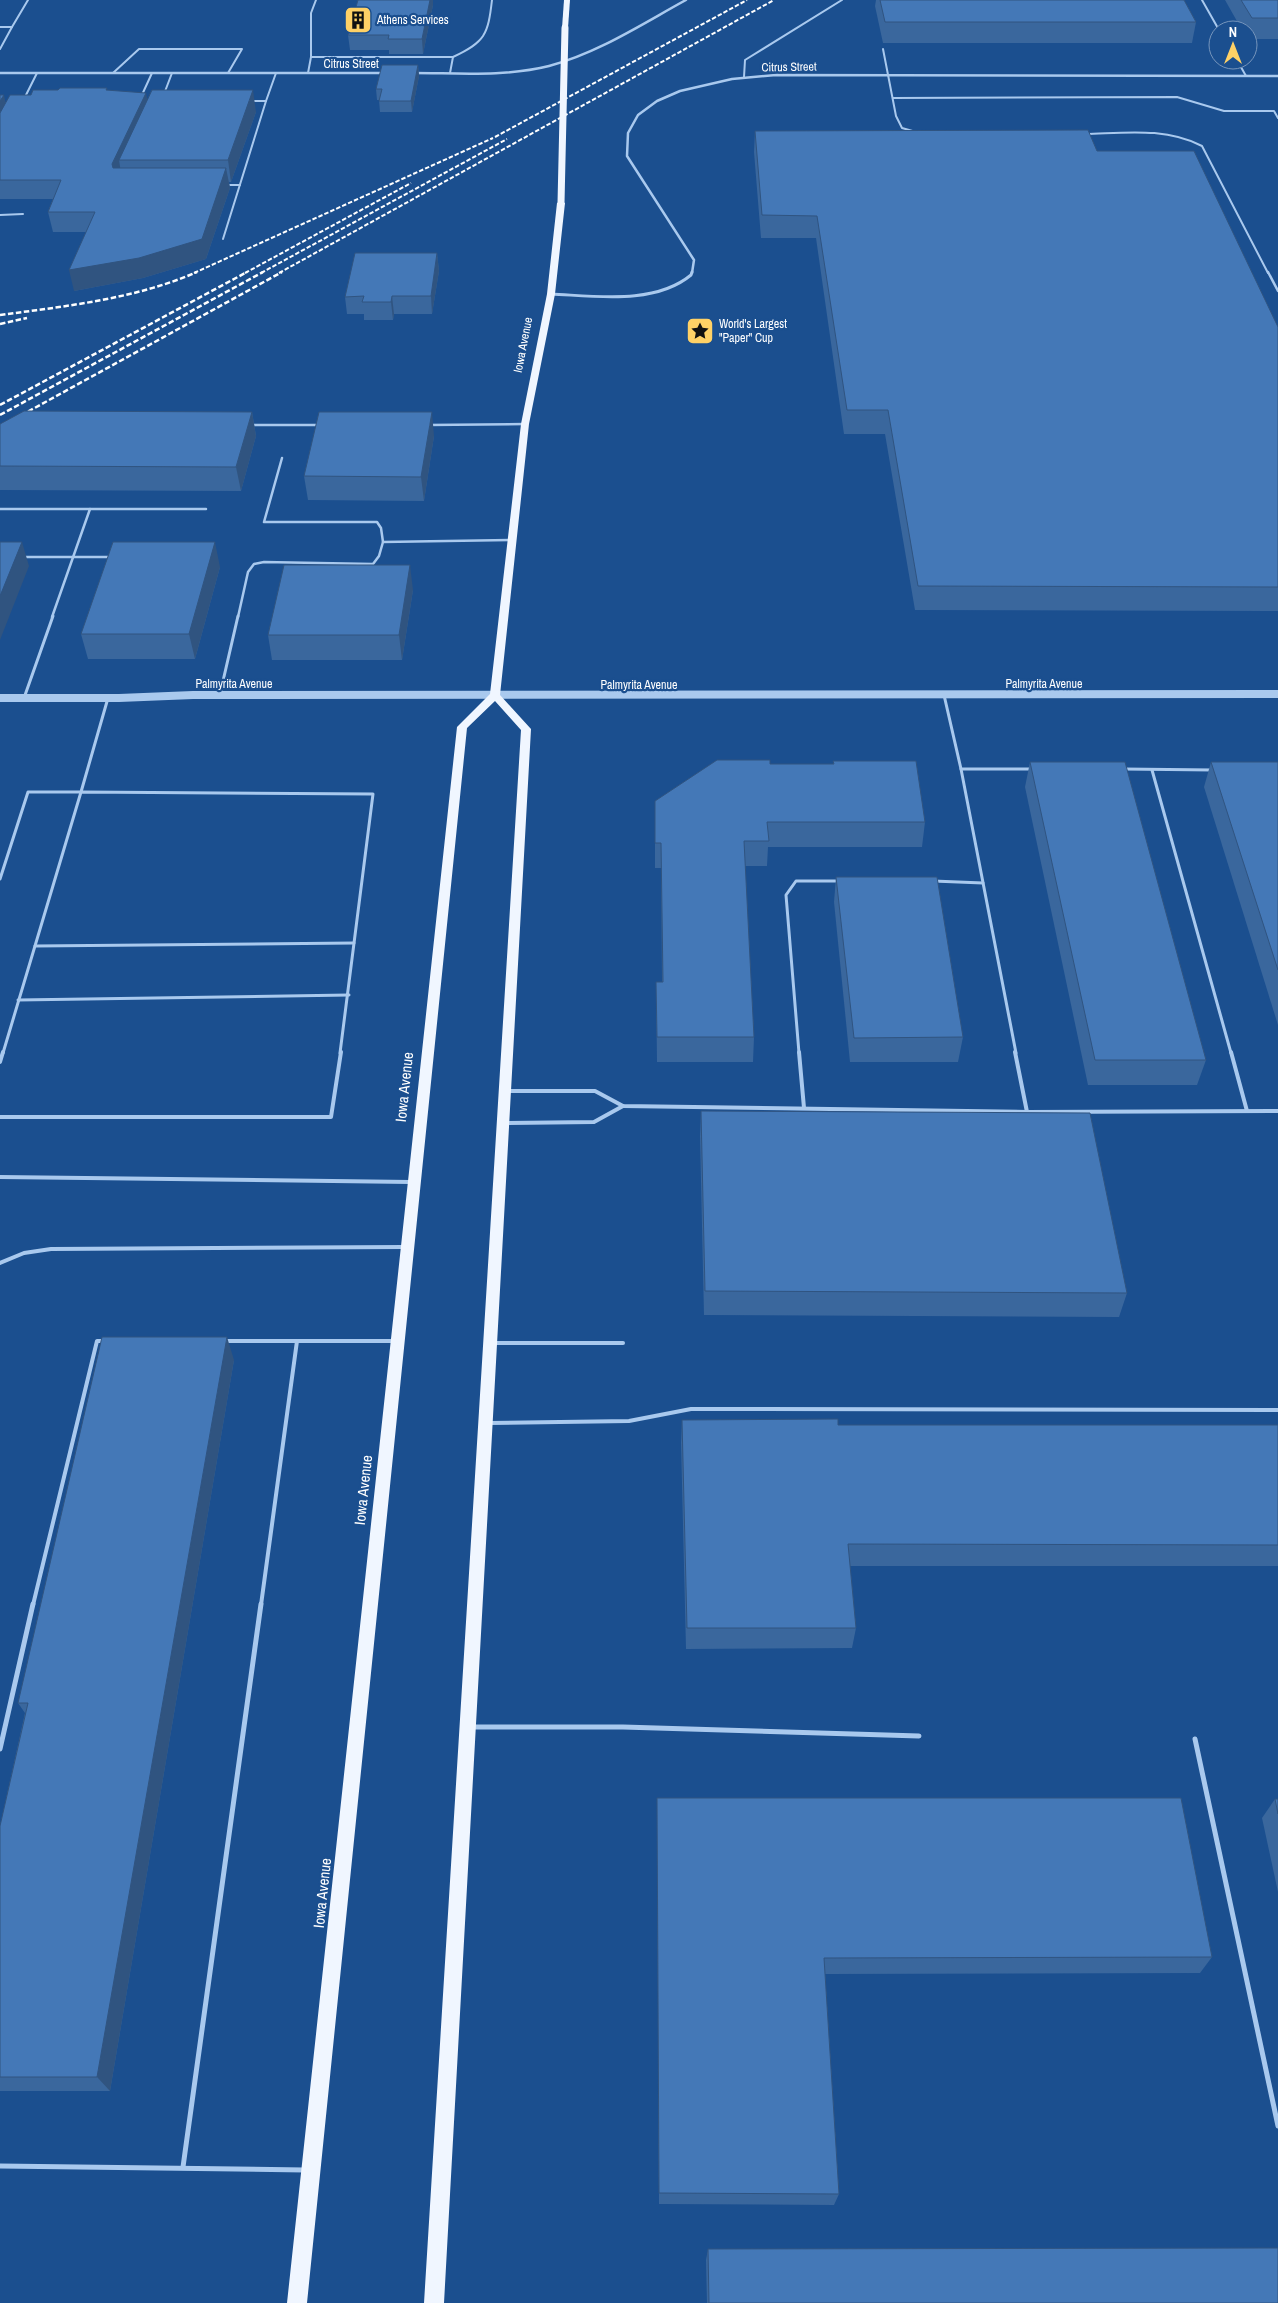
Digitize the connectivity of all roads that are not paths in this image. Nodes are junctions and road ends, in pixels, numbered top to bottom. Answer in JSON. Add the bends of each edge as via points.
{"nodes":[{"id":1,"x":28,"y":0,"type":"edge"},
{"id":2,"x":316,"y":0,"type":"edge"},
{"id":3,"x":492,"y":0,"type":"edge"},
{"id":4,"x":567,"y":0,"type":"edge"},
{"id":5,"x":686,"y":0,"type":"edge"},
{"id":6,"x":842,"y":0,"type":"edge"},
{"id":7,"x":1202,"y":0,"type":"edge"},
{"id":8,"x":1213,"y":20,"type":"edge"},
{"id":9,"x":0,"y":27,"type":"edge"},
{"id":10,"x":12,"y":27,"type":"junction"},
{"id":11,"x":0,"y":49,"type":"edge"},
{"id":12,"x":883,"y":49,"type":"edge"},
{"id":13,"x":312,"y":57,"type":"junction"},
{"id":14,"x":453,"y":57,"type":"junction"},
{"id":15,"x":1243,"y":70,"type":"edge"},
{"id":16,"x":0,"y":73,"type":"edge"},
{"id":17,"x":37,"y":73,"type":"junction"},
{"id":18,"x":113,"y":73,"type":"junction"},
{"id":19,"x":152,"y":73,"type":"junction"},
{"id":20,"x":172,"y":73,"type":"junction"},
{"id":21,"x":228,"y":73,"type":"junction"},
{"id":22,"x":276,"y":73,"type":"junction"},
{"id":23,"x":308,"y":73,"type":"junction"},
{"id":24,"x":393,"y":73,"type":"edge"},
{"id":25,"x":412,"y":73,"type":"edge"},
{"id":26,"x":450,"y":73,"type":"junction"},
{"id":27,"x":889,"y":75,"type":"junction"},
{"id":28,"x":1246,"y":76,"type":"junction"},
{"id":29,"x":1278,"y":76,"type":"edge"},
{"id":30,"x":744,"y":77,"type":"junction"},
{"id":31,"x":25,"y":96,"type":"junction"},
{"id":32,"x":35,"y":96,"type":"edge"},
{"id":33,"x":132,"y":96,"type":"edge"},
{"id":34,"x":163,"y":96,"type":"edge"},
{"id":35,"x":893,"y":98,"type":"junction"},
{"id":36,"x":247,"y":101,"type":"edge"},
{"id":37,"x":266,"y":101,"type":"junction"},
{"id":38,"x":20,"y":103,"type":"edge"},
{"id":39,"x":1278,"y":118,"type":"edge"},
{"id":40,"x":918,"y":132,"type":"edge"},
{"id":41,"x":1081,"y":134,"type":"edge"},
{"id":42,"x":221,"y":185,"type":"edge"},
{"id":43,"x":240,"y":185,"type":"junction"},
{"id":44,"x":23,"y":214,"type":"dead end"},
{"id":45,"x":0,"y":215,"type":"edge"},
{"id":46,"x":223,"y":239,"type":"dead end"},
{"id":47,"x":1278,"y":291,"type":"edge"},
{"id":48,"x":551,"y":294,"type":"junction"},
{"id":49,"x":425,"y":424,"type":"edge"},
{"id":50,"x":525,"y":424,"type":"junction"},
{"id":51,"x":245,"y":425,"type":"edge"},
{"id":52,"x":325,"y":425,"type":"edge"},
{"id":53,"x":282,"y":458,"type":"dead end"},
{"id":54,"x":0,"y":509,"type":"edge"},
{"id":55,"x":90,"y":509,"type":"junction"},
{"id":56,"x":206,"y":509,"type":"dead end"},
{"id":57,"x":512,"y":540,"type":"junction"},
{"id":58,"x":383,"y":542,"type":"junction"},
{"id":59,"x":16,"y":557,"type":"edge"},
{"id":60,"x":74,"y":557,"type":"junction"},
{"id":61,"x":123,"y":557,"type":"edge"},
{"id":62,"x":1278,"y":694,"type":"edge"},
{"id":63,"x":220,"y":695,"type":"junction"},
{"id":64,"x":494,"y":695,"type":"junction"},
{"id":65,"x":944,"y":695,"type":"junction"},
{"id":66,"x":0,"y":698,"type":"edge"},
{"id":67,"x":24,"y":698,"type":"junction"},
{"id":68,"x":108,"y":698,"type":"junction"},
{"id":69,"x":961,"y":769,"type":"junction"},
{"id":70,"x":1037,"y":769,"type":"edge"},
{"id":71,"x":1113,"y":769,"type":"edge"},
{"id":72,"x":1152,"y":770,"type":"junction"},
{"id":73,"x":1220,"y":770,"type":"edge"},
{"id":74,"x":81,"y":792,"type":"junction"},
{"id":75,"x":0,"y":879,"type":"edge"},
{"id":76,"x":844,"y":880,"type":"edge"},
{"id":77,"x":928,"y":881,"type":"edge"},
{"id":78,"x":983,"y":883,"type":"junction"},
{"id":79,"x":354,"y":943,"type":"junction"},
{"id":80,"x":35,"y":946,"type":"junction"},
{"id":81,"x":349,"y":995,"type":"junction"},
{"id":82,"x":18,"y":1000,"type":"junction"},
{"id":83,"x":0,"y":1062,"type":"edge"},
{"id":84,"x":506,"y":1092,"type":"junction"},
{"id":85,"x":623,"y":1106,"type":"junction"},
{"id":86,"x":804,"y":1108,"type":"junction"},
{"id":87,"x":1247,"y":1111,"type":"junction"},
{"id":88,"x":1278,"y":1111,"type":"edge"},
{"id":89,"x":1026,"y":1112,"type":"junction"},
{"id":90,"x":0,"y":1117,"type":"edge"},
{"id":91,"x":504,"y":1123,"type":"junction"},
{"id":92,"x":0,"y":1177,"type":"edge"},
{"id":93,"x":413,"y":1182,"type":"junction"},
{"id":94,"x":407,"y":1247,"type":"junction"},
{"id":95,"x":0,"y":1263,"type":"edge"},
{"id":96,"x":116,"y":1341,"type":"edge"},
{"id":97,"x":221,"y":1341,"type":"edge"},
{"id":98,"x":297,"y":1341,"type":"junction"},
{"id":99,"x":397,"y":1341,"type":"junction"},
{"id":100,"x":491,"y":1343,"type":"junction"},
{"id":101,"x":623,"y":1343,"type":"dead end"},
{"id":102,"x":1278,"y":1410,"type":"edge"},
{"id":103,"x":486,"y":1423,"type":"junction"},
{"id":104,"x":468,"y":1726,"type":"junction"},
{"id":105,"x":919,"y":1736,"type":"dead end"},
{"id":106,"x":1195,"y":1739,"type":"dead end"},
{"id":107,"x":0,"y":1748,"type":"edge"},
{"id":108,"x":1278,"y":2126,"type":"edge"},
{"id":109,"x":0,"y":2166,"type":"edge"},
{"id":110,"x":183,"y":2167,"type":"junction"},
{"id":111,"x":312,"y":2170,"type":"junction"},
{"id":112,"x":297,"y":2303,"type":"edge"},
{"id":113,"x":434,"y":2303,"type":"edge"}],
"edges":[{"from":1,"to":10,"type":"lane"},
{"from":2,"to":13,"type":"lane","via":[[311,13]]},
{"from":3,"to":14,"type":"lane","via":[[487,35],[474,47]]},
{"from":4,"to":48,"type":"main road","name":"Iowa Avenue","bridge":true,"via":[[561,202]]},
{"from":5,"to":26,"type":"street","via":[[589,51],[548,66],[500,73]]},
{"from":6,"to":30,"type":"lane","via":[[745,60]]},
{"from":7,"to":8,"type":"lane"},
{"from":9,"to":10,"type":"lane"},
{"from":10,"to":11,"type":"lane"},
{"from":12,"to":27,"type":"lane"},
{"from":13,"to":14,"type":"lane"},
{"from":13,"to":23,"type":"lane"},
{"from":14,"to":26,"type":"lane"},
{"from":15,"to":28,"type":"lane"},
{"from":16,"to":17,"type":"street","name":"Citrus Street"},
{"from":17,"to":18,"type":"street","name":"Citrus Street"},
{"from":17,"to":31,"type":"lane"},
{"from":18,"to":19,"type":"street","name":"Citrus Street"},
{"from":18,"to":21,"type":"lane","via":[[139,49],[242,49]]},
{"from":19,"to":20,"type":"street","name":"Citrus Street"},
{"from":19,"to":33,"type":"lane","via":[[142,96]]},
{"from":20,"to":21,"type":"street","name":"Citrus Street"},
{"from":20,"to":34,"type":"lane"},
{"from":21,"to":22,"type":"street","name":"Citrus Street"},
{"from":22,"to":23,"type":"street","name":"Citrus Street"},
{"from":22,"to":37,"type":"lane"},
{"from":23,"to":24,"type":"street","name":"Citrus Street"},
{"from":25,"to":26,"type":"street"},
{"from":27,"to":28,"type":"street","name":"Citrus Street"},
{"from":27,"to":30,"type":"street","name":"Citrus Street"},
{"from":27,"to":35,"type":"lane"},
{"from":28,"to":29,"type":"street","name":"Citrus Street"},
{"from":30,"to":48,"type":"street","name":"Citrus Street","via":[[692,87],[662,99],[640,113],[626,131],[627,156],[694,260],[689,279],[671,288],[640,294]]},
{"from":31,"to":32,"type":"lane"},
{"from":31,"to":38,"type":"lane"},
{"from":35,"to":39,"type":"lane","via":[[1177,97],[1224,111],[1274,111]]},
{"from":35,"to":40,"type":"lane","via":[[902,128]]},
{"from":36,"to":37,"type":"lane"},
{"from":37,"to":43,"type":"lane"},
{"from":41,"to":47,"type":"lane","via":[[1158,133],[1190,138],[1202,146]]},
{"from":42,"to":43,"type":"lane"},
{"from":43,"to":46,"type":"lane"},
{"from":44,"to":45,"type":"lane"},
{"from":48,"to":50,"type":"main road","name":"Iowa Avenue"},
{"from":49,"to":50,"type":"lane"},
{"from":50,"to":57,"type":"main road","name":"Iowa Avenue"},
{"from":51,"to":52,"type":"lane"},
{"from":53,"to":58,"type":"lane","via":[[264,522],[377,522]]},
{"from":54,"to":55,"type":"lane"},
{"from":55,"to":56,"type":"lane"},
{"from":55,"to":60,"type":"lane"},
{"from":57,"to":58,"type":"lane"},
{"from":57,"to":64,"type":"main road","name":"Iowa Avenue"},
{"from":58,"to":63,"type":"lane","via":[[373,564],[254,564],[248,572]]},
{"from":59,"to":60,"type":"lane"},
{"from":60,"to":61,"type":"lane"},
{"from":60,"to":67,"type":"lane"},
{"from":62,"to":65,"type":"street","name":"Palmyrita Avenue"},
{"from":63,"to":64,"type":"street","name":"Palmyrita Avenue"},
{"from":63,"to":68,"type":"street","name":"Palmyrita Avenue"},
{"from":64,"to":65,"type":"street","name":"Palmyrita Avenue"},
{"from":64,"to":84,"type":"main road","via":[[526,729]]},
{"from":64,"to":93,"type":"main road","name":"Iowa Avenue","via":[[462,727]]},
{"from":65,"to":69,"type":"lane"},
{"from":66,"to":67,"type":"street","name":"Palmyrita Avenue"},
{"from":67,"to":68,"type":"street","name":"Palmyrita Avenue"},
{"from":68,"to":74,"type":"lane"},
{"from":69,"to":70,"type":"lane"},
{"from":69,"to":78,"type":"lane"},
{"from":71,"to":72,"type":"lane"},
{"from":72,"to":73,"type":"lane"},
{"from":72,"to":87,"type":"lane"},
{"from":74,"to":75,"type":"lane","via":[[28,792]]},
{"from":74,"to":79,"type":"lane","via":[[373,794]]},
{"from":74,"to":80,"type":"lane"},
{"from":76,"to":86,"type":"lane","via":[[796,881],[786,895]]},
{"from":77,"to":78,"type":"lane"},
{"from":78,"to":89,"type":"lane"},
{"from":79,"to":80,"type":"lane"},
{"from":79,"to":81,"type":"lane"},
{"from":80,"to":82,"type":"lane"},
{"from":81,"to":82,"type":"lane"},
{"from":81,"to":90,"type":"lane","via":[[331,1117]]},
{"from":82,"to":83,"type":"lane"},
{"from":84,"to":85,"type":"lane","via":[[595,1091]]},
{"from":84,"to":91,"type":"main road"},
{"from":85,"to":86,"type":"lane"},
{"from":85,"to":91,"type":"lane","via":[[594,1122]]},
{"from":86,"to":89,"type":"lane"},
{"from":87,"to":88,"type":"lane"},
{"from":87,"to":89,"type":"lane"},
{"from":91,"to":100,"type":"main road"},
{"from":92,"to":93,"type":"lane"},
{"from":93,"to":94,"type":"main road","name":"Iowa Avenue"},
{"from":94,"to":95,"type":"lane","via":[[44,1249],[29,1250]]},
{"from":94,"to":99,"type":"main road","name":"Iowa Avenue"},
{"from":96,"to":107,"type":"lane","via":[[97,1341]]},
{"from":97,"to":98,"type":"lane"},
{"from":98,"to":99,"type":"lane"},
{"from":98,"to":110,"type":"lane"},
{"from":99,"to":111,"type":"main road","name":"Iowa Avenue"},
{"from":100,"to":101,"type":"lane"},
{"from":100,"to":103,"type":"main road"},
{"from":102,"to":103,"type":"lane","via":[[691,1409],[629,1421]]},
{"from":103,"to":104,"type":"main road"},
{"from":104,"to":105,"type":"lane"},
{"from":104,"to":113,"type":"main road"},
{"from":106,"to":108,"type":"lane"},
{"from":109,"to":110,"type":"lane"},
{"from":110,"to":111,"type":"lane"},
{"from":111,"to":112,"type":"main road","name":"Iowa Avenue"}]}
